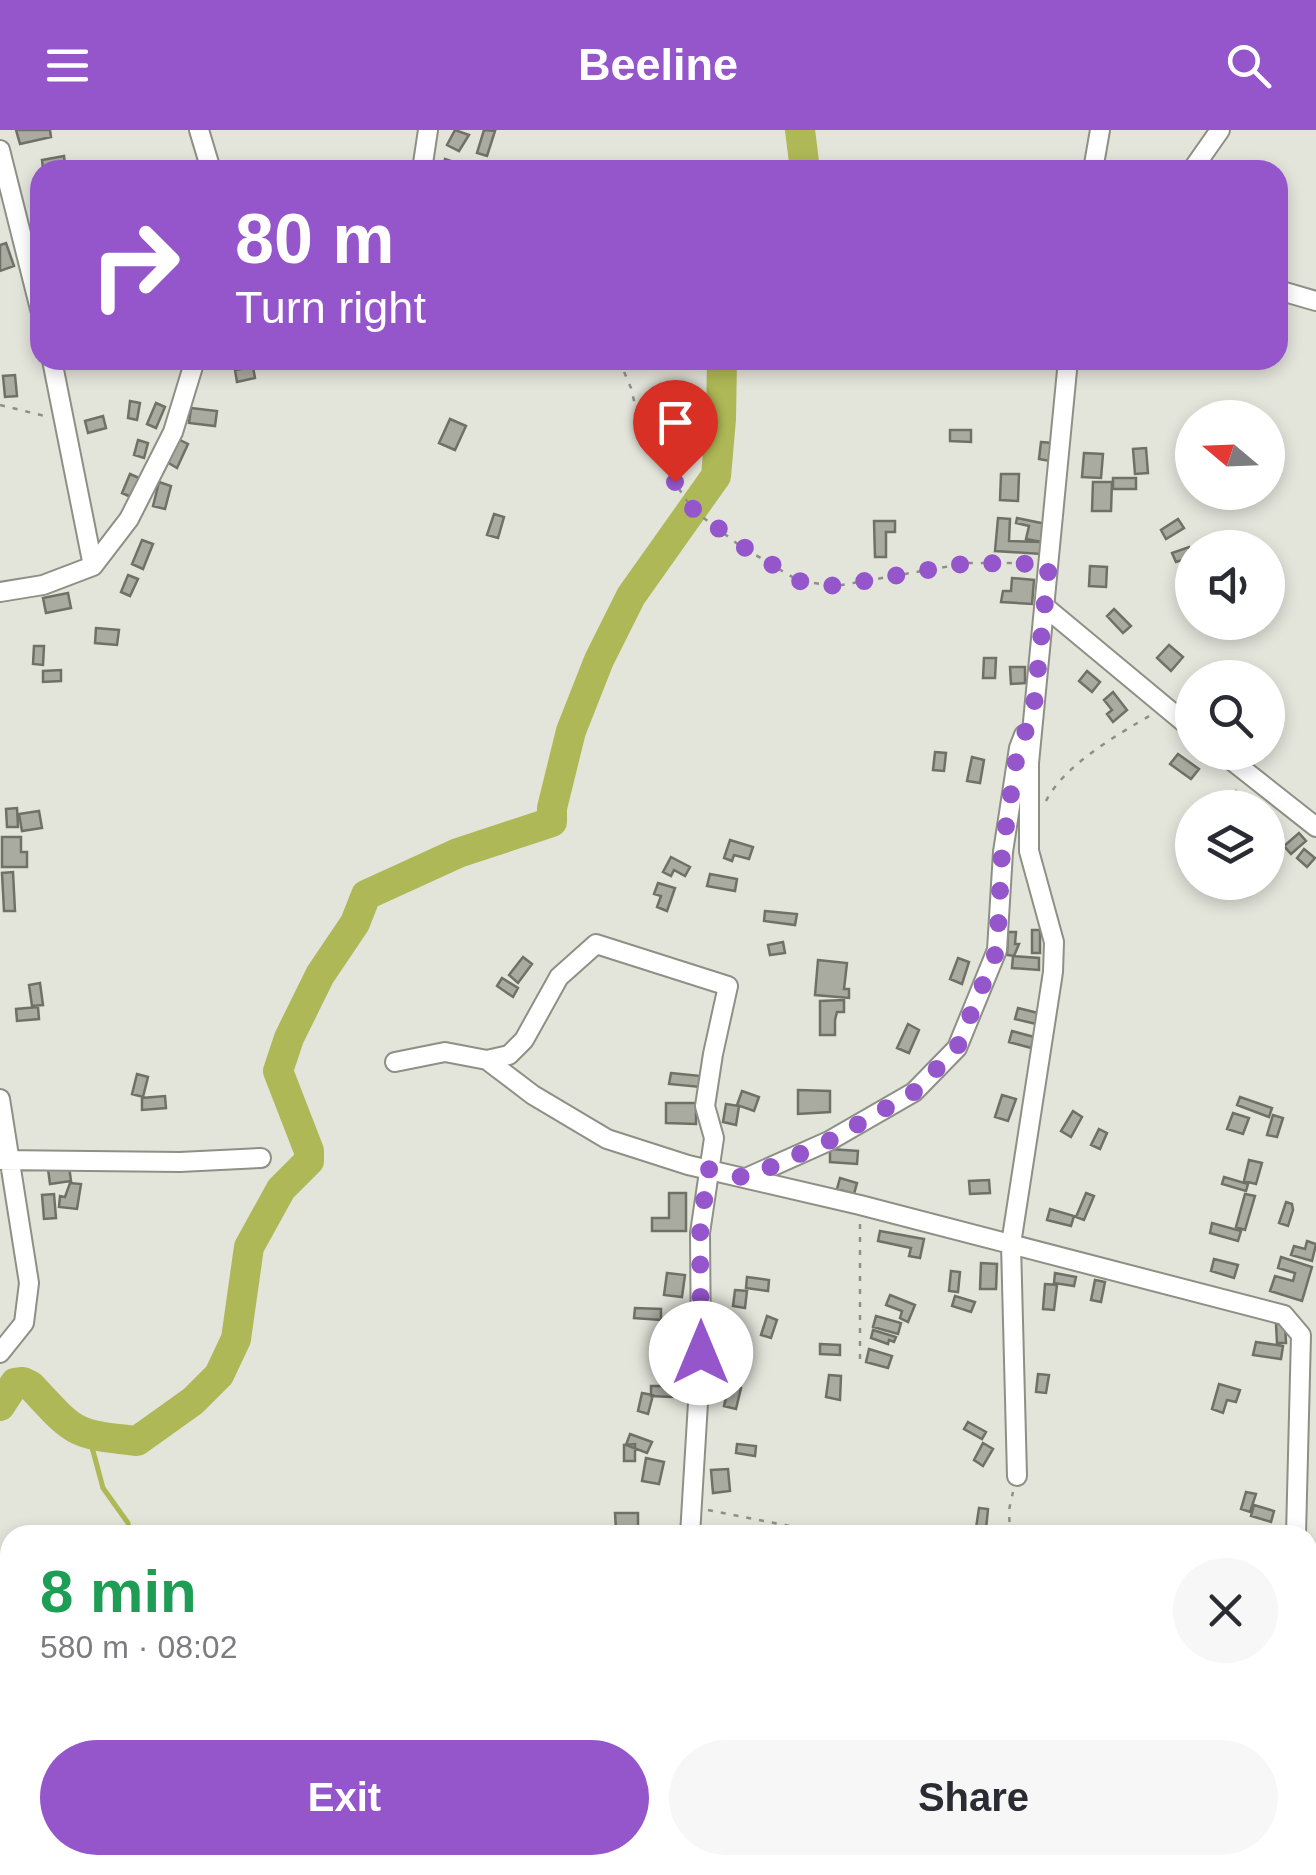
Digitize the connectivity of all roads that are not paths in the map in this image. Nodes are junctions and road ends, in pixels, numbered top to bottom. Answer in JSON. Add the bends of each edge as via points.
{"nodes":[{"id":1,"x":199,"y":130,"type":"edge"},
{"id":2,"x":428,"y":130,"type":"edge"},
{"id":3,"x":1100,"y":130,"type":"edge"},
{"id":4,"x":1220,"y":130,"type":"edge"},
{"id":5,"x":0,"y":150,"type":"edge"},
{"id":6,"x":208,"y":160,"type":"edge"},
{"id":7,"x":424,"y":160,"type":"edge"},
{"id":8,"x":1095,"y":160,"type":"edge"},
{"id":9,"x":1199,"y":160,"type":"edge"},
{"id":10,"x":30,"y":269,"type":"edge"},
{"id":11,"x":1288,"y":293,"type":"edge"},
{"id":12,"x":1316,"y":301,"type":"edge"},
{"id":13,"x":54,"y":370,"type":"edge"},
{"id":14,"x":192,"y":370,"type":"edge"},
{"id":15,"x":1067,"y":370,"type":"edge"},
{"id":16,"x":93,"y":566,"type":"junction"},
{"id":17,"x":0,"y":592,"type":"edge"},
{"id":18,"x":1044,"y":606,"type":"junction"},
{"id":19,"x":1033,"y":715,"type":"junction"},
{"id":20,"x":1175,"y":715,"type":"edge"},
{"id":21,"x":1244,"y":770,"type":"edge"},
{"id":22,"x":1316,"y":827,"type":"edge"},
{"id":23,"x":486,"y":1060,"type":"junction"},
{"id":24,"x":395,"y":1062,"type":"dead end"},
{"id":25,"x":0,"y":1099,"type":"edge"},
{"id":26,"x":261,"y":1158,"type":"dead end"},
{"id":27,"x":5,"y":1159,"type":"edge"},
{"id":28,"x":708,"y":1169,"type":"junction"},
{"id":29,"x":746,"y":1178,"type":"junction"},
{"id":30,"x":1011,"y":1244,"type":"junction"},
{"id":31,"x":0,"y":1352,"type":"edge"},
{"id":32,"x":1016,"y":1476,"type":"road end"},
{"id":33,"x":691,"y":1525,"type":"edge"},
{"id":34,"x":1296,"y":1525,"type":"edge"}],
"edges":[{"from":1,"to":6,"type":"street"},
{"from":2,"to":7,"type":"street"},
{"from":3,"to":8,"type":"street"},
{"from":4,"to":9,"type":"street"},
{"from":5,"to":10,"type":"street"},
{"from":11,"to":12,"type":"street"},
{"from":13,"to":16,"type":"street"},
{"from":14,"to":16,"type":"street","via":[[173,432],[129,518]]},
{"from":15,"to":18,"type":"street"},
{"from":16,"to":17,"type":"street"},
{"from":18,"to":19,"type":"street"},
{"from":18,"to":20,"type":"street"},
{"from":19,"to":29,"type":"street","via":[[1018,748],[1002,852],[997,950],[957,1048],[914,1092]]},
{"from":19,"to":30,"type":"street","via":[[1028,851],[1054,942],[1054,972]]},
{"from":21,"to":22,"type":"street"},
{"from":23,"to":24,"type":"street","via":[[445,1052]]},
{"from":23,"to":28,"type":"street","via":[[607,1140]]},
{"from":23,"to":28,"type":"street","via":[[509,1055],[524,1040],[559,976],[596,944],[728,986],[705,1106],[714,1138]]},
{"from":25,"to":27,"type":"street"},
{"from":26,"to":27,"type":"street"},
{"from":27,"to":31,"type":"street","via":[[28,1283],[24,1324]]},
{"from":28,"to":29,"type":"street"},
{"from":28,"to":33,"type":"street"},
{"from":29,"to":30,"type":"street"},
{"from":30,"to":32,"type":"street"},
{"from":30,"to":34,"type":"street","via":[[1284,1315],[1301,1334]]}]}
